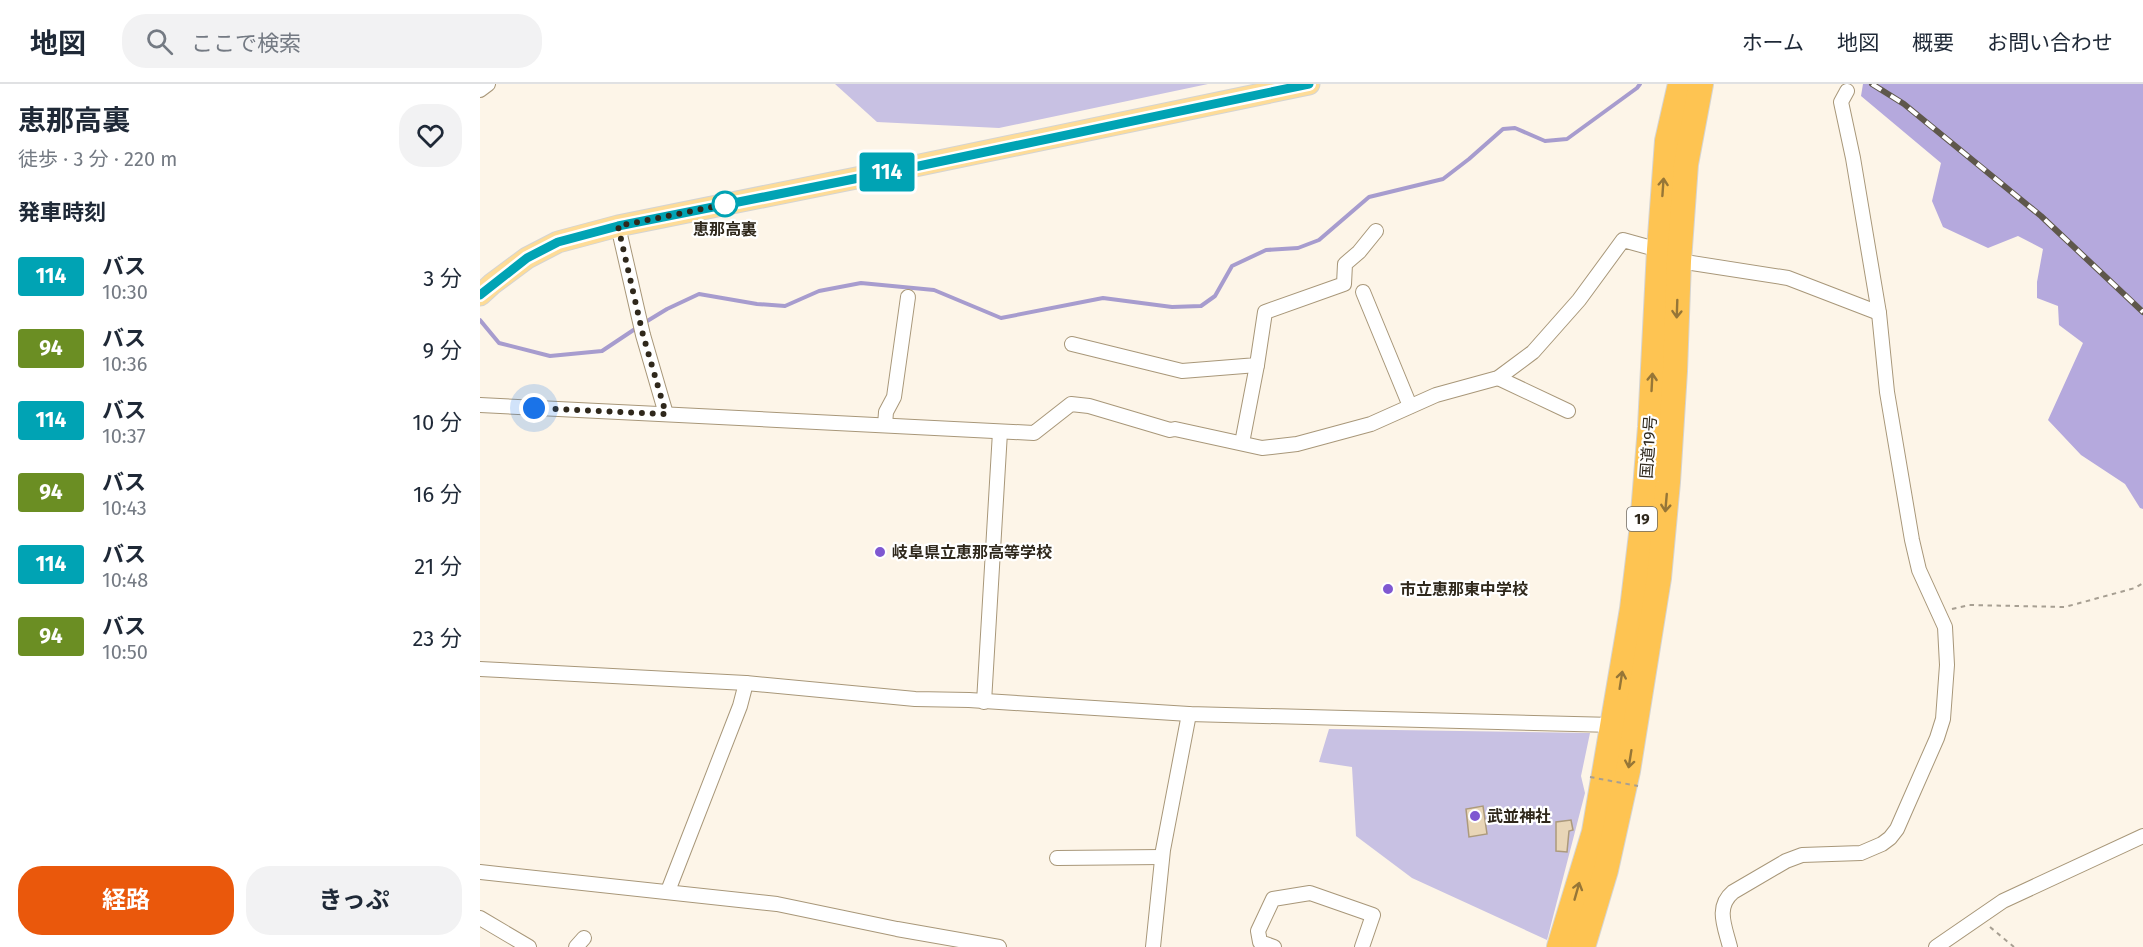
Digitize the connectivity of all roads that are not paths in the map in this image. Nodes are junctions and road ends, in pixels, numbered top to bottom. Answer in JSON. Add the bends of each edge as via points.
{"nodes":[{"id":1,"x":488,"y":84,"type":"edge"},
{"id":2,"x":1309,"y":84,"type":"edge"},
{"id":3,"x":1680,"y":84,"type":"edge"},
{"id":4,"x":1701,"y":84,"type":"edge"},
{"id":5,"x":480,"y":90,"type":"edge"},
{"id":6,"x":1847,"y":91,"type":"dead end"},
{"id":7,"x":618,"y":226,"type":"junction"},
{"id":8,"x":1376,"y":231,"type":"dead end"},
{"id":9,"x":1669,"y":256,"type":"junction"},
{"id":10,"x":1363,"y":292,"type":"dead end"},
{"id":11,"x":480,"y":295,"type":"edge"},
{"id":12,"x":908,"y":297,"type":"dead end"},
{"id":13,"x":1879,"y":313,"type":"junction"},
{"id":14,"x":1072,"y":344,"type":"dead end"},
{"id":15,"x":1257,"y":365,"type":"junction"},
{"id":16,"x":1498,"y":378,"type":"junction"},
{"id":17,"x":480,"y":405,"type":"edge"},
{"id":18,"x":1410,"y":406,"type":"junction"},
{"id":19,"x":1568,"y":411,"type":"dead end"},
{"id":20,"x":666,"y":414,"type":"junction"},
{"id":21,"x":885,"y":426,"type":"junction"},
{"id":22,"x":1000,"y":432,"type":"junction"},
{"id":23,"x":1242,"y":443,"type":"junction"},
{"id":24,"x":480,"y":669,"type":"edge"},
{"id":25,"x":746,"y":683,"type":"junction"},
{"id":26,"x":984,"y":702,"type":"junction"},
{"id":27,"x":1189,"y":714,"type":"junction"},
{"id":28,"x":1614,"y":725,"type":"junction"},
{"id":29,"x":2143,"y":836,"type":"edge"},
{"id":30,"x":1162,"y":856,"type":"junction"},
{"id":31,"x":1058,"y":858,"type":"dead end"},
{"id":32,"x":480,"y":872,"type":"edge"},
{"id":33,"x":668,"y":891,"type":"junction"},
{"id":34,"x":480,"y":918,"type":"edge"},
{"id":35,"x":529,"y":947,"type":"edge"},
{"id":36,"x":999,"y":947,"type":"edge"},
{"id":37,"x":1153,"y":947,"type":"edge"},
{"id":38,"x":1274,"y":947,"type":"edge"},
{"id":39,"x":1362,"y":947,"type":"edge"},
{"id":40,"x":1560,"y":947,"type":"edge"},
{"id":41,"x":1583,"y":947,"type":"edge"},
{"id":42,"x":1730,"y":947,"type":"edge"},
{"id":43,"x":1936,"y":947,"type":"edge"}],
"edges":[{"from":1,"to":5,"type":"street"},
{"from":2,"to":7,"type":"main road"},
{"from":9,"to":3,"type":"highway","name":"国道19号","number":"19","one_way":true,"via":[[1667,141]]},
{"from":4,"to":9,"type":"highway","name":"国道19号","number":"19"},
{"from":6,"to":13,"type":"street","via":[[1841,102]]},
{"from":7,"to":11,"type":"main road","via":[[558,242],[527,258]]},
{"from":7,"to":20,"type":"street"},
{"from":8,"to":15,"type":"street","via":[[1345,264],[1344,284],[1265,312]]},
{"from":9,"to":13,"type":"street","via":[[1788,278]]},
{"from":9,"to":16,"type":"street","via":[[1623,240],[1579,300],[1533,352]]},
{"from":28,"to":9,"type":"highway","name":"国道19号","number":"19","one_way":true,"via":[[1642,526],[1654,362]]},
{"from":9,"to":41,"type":"highway","name":"国道19号","number":"19","one_way":true,"via":[[1675,371],[1659,578],[1628,771],[1606,870]]},
{"from":10,"to":18,"type":"street"},
{"from":12,"to":21,"type":"street","via":[[894,397],[886,412]]},
{"from":13,"to":42,"type":"street","via":[[1887,392],[1912,540],[1919,570],[1945,627],[1943,719],[1897,829],[1882,844],[1861,853],[1802,855],[1786,861],[1733,892],[1722,905]]},
{"from":14,"to":15,"type":"street","via":[[1182,371]]},
{"from":15,"to":23,"type":"street"},
{"from":16,"to":18,"type":"street"},
{"from":16,"to":19,"type":"street"},
{"from":17,"to":20,"type":"street"},
{"from":18,"to":23,"type":"street","via":[[1371,424],[1297,444],[1262,448]]},
{"from":20,"to":21,"type":"street"},
{"from":21,"to":22,"type":"street"},
{"from":22,"to":23,"type":"street","via":[[1034,433],[1071,404],[1170,430]]},
{"from":22,"to":26,"type":"street"},
{"from":24,"to":25,"type":"street"},
{"from":25,"to":26,"type":"street"},
{"from":25,"to":33,"type":"street"},
{"from":26,"to":27,"type":"street"},
{"from":27,"to":28,"type":"street"},
{"from":27,"to":30,"type":"street"},
{"from":40,"to":28,"type":"highway","name":"国道19号","number":"19","one_way":true,"via":[[1594,832]]},
{"from":29,"to":43,"type":"street","via":[[2003,901]]},
{"from":30,"to":31,"type":"street"},
{"from":30,"to":37,"type":"street"},
{"from":32,"to":33,"type":"street"},
{"from":33,"to":36,"type":"street","via":[[777,904]]},
{"from":34,"to":35,"type":"street"},
{"from":38,"to":39,"type":"street","via":[[1260,942],[1258,931],[1273,899],[1310,893],[1373,915]]}]}
